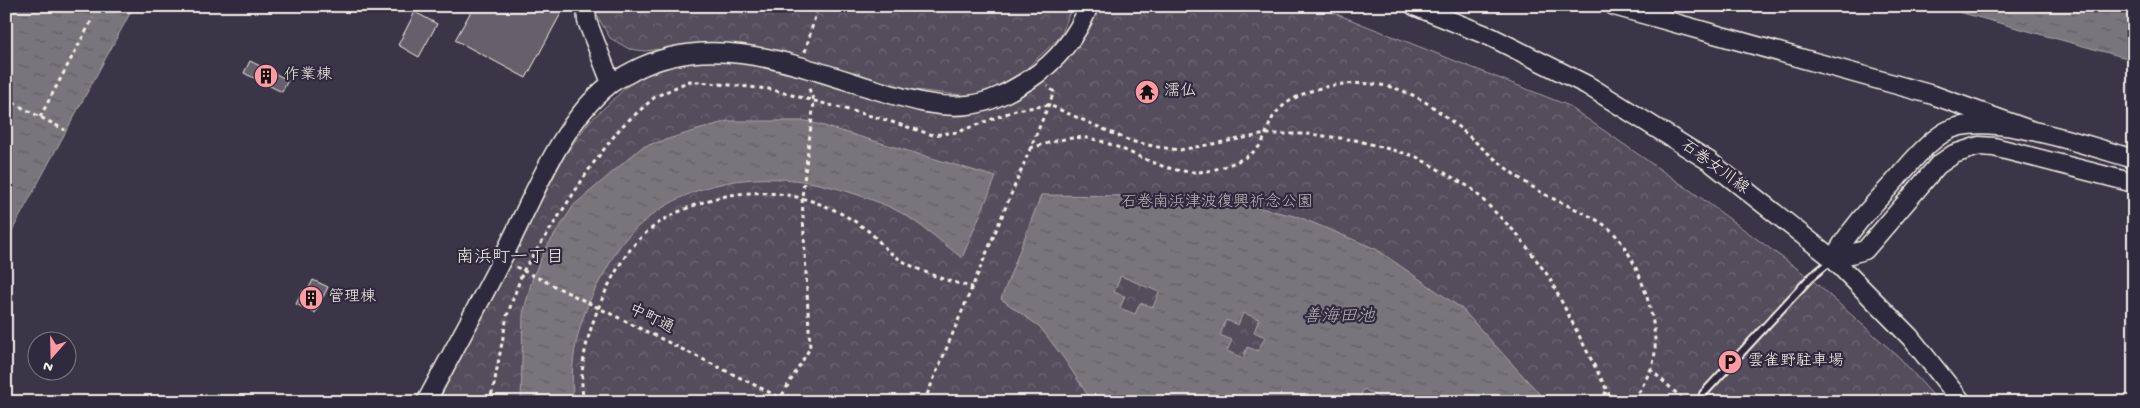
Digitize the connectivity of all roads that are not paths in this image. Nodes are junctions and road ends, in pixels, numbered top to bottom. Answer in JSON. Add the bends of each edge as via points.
{"nodes":[{"id":1,"x":586,"y":6,"type":"edge"},
{"id":2,"x":1089,"y":6,"type":"edge"},
{"id":3,"x":1414,"y":6,"type":"edge"},
{"id":4,"x":1614,"y":6,"type":"edge"},
{"id":5,"x":611,"y":83,"type":"junction"},
{"id":6,"x":2033,"y":131,"type":"junction"},
{"id":7,"x":2134,"y":158,"type":"edge"},
{"id":8,"x":2134,"y":183,"type":"edge"},
{"id":9,"x":1833,"y":259,"type":"junction"},
{"id":10,"x":1704,"y":394,"type":"dead end"},
{"id":11,"x":426,"y":402,"type":"edge"},
{"id":12,"x":1962,"y":402,"type":"edge"}],
"edges":[{"from":1,"to":5,"type":"street","via":[[587,21]]},
{"from":2,"to":5,"type":"street","via":[[1065,48],[1037,74],[1000,96],[969,105],[943,106],[913,101],[800,66],[743,54],[702,51],[656,60]]},
{"from":3,"to":9,"type":"street","name":"石巻女川線","via":[[1491,38],[1588,85],[1709,161]]},
{"from":4,"to":6,"type":"street","via":[[1933,96]]},
{"from":5,"to":11,"type":"street","via":[[588,104],[558,149]]},
{"from":6,"to":7,"type":"street"},
{"from":6,"to":9,"type":"street","via":[[1990,124],[1960,126],[1946,131],[1921,152],[1851,228]]},
{"from":8,"to":9,"type":"street","via":[[1994,147],[1971,148],[1954,154],[1938,166],[1865,250]]},
{"from":9,"to":10,"type":"lane","via":[[1810,278]]},
{"from":9,"to":12,"type":"street","name":"石巻女川線","via":[[1910,337]]}]}
